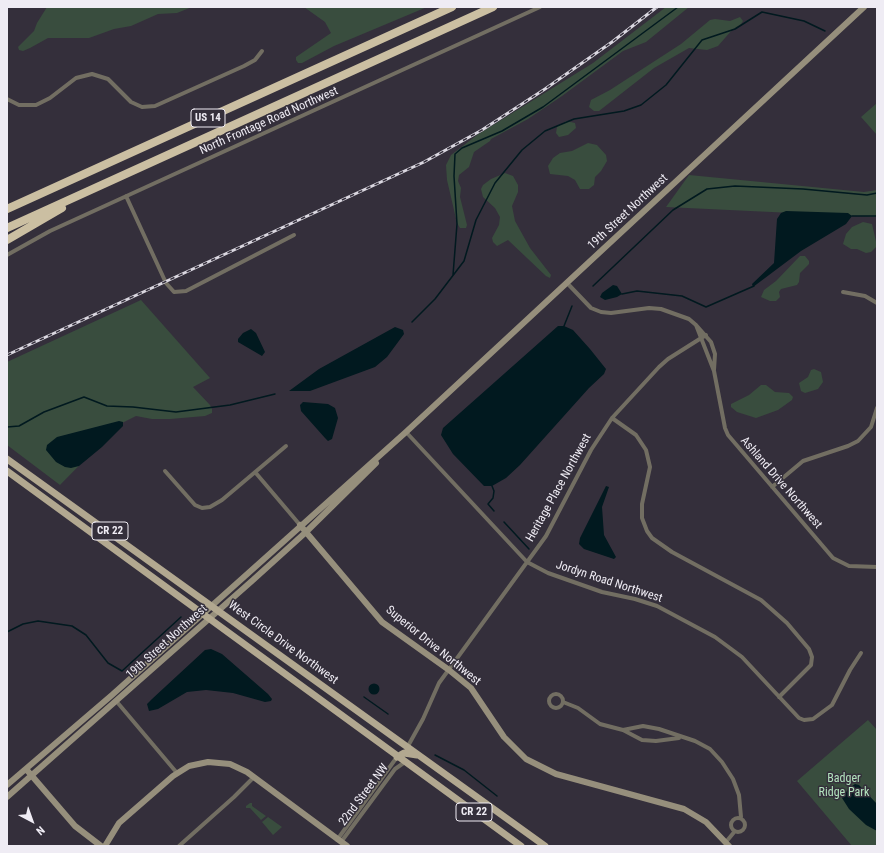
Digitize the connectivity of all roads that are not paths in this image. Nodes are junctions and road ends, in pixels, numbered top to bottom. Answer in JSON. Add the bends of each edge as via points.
{"nodes":[{"id":1,"x":452,"y":7,"type":"edge"},
{"id":2,"x":493,"y":7,"type":"edge"},
{"id":3,"x":540,"y":7,"type":"edge"},
{"id":4,"x":864,"y":7,"type":"edge"},
{"id":5,"x":262,"y":51,"type":"dead end"},
{"id":6,"x":7,"y":99,"type":"edge"},
{"id":7,"x":157,"y":160,"type":"junction"},
{"id":8,"x":67,"y":182,"type":"junction"},
{"id":9,"x":126,"y":196,"type":"junction"},
{"id":10,"x":7,"y":204,"type":"edge"},
{"id":11,"x":7,"y":209,"type":"edge"},
{"id":12,"x":7,"y":228,"type":"edge"},
{"id":13,"x":294,"y":235,"type":"dead end"},
{"id":14,"x":7,"y":240,"type":"edge"},
{"id":15,"x":7,"y":255,"type":"edge"},
{"id":16,"x":568,"y":284,"type":"junction"},
{"id":17,"x":843,"y":292,"type":"dead end"},
{"id":18,"x":877,"y":302,"type":"edge"},
{"id":19,"x":696,"y":325,"type":"junction"},
{"id":20,"x":706,"y":335,"type":"junction"},
{"id":21,"x":702,"y":338,"type":"junction"},
{"id":22,"x":714,"y":371,"type":"junction"},
{"id":23,"x":877,"y":408,"type":"edge"},
{"id":24,"x":612,"y":418,"type":"junction"},
{"id":25,"x":406,"y":432,"type":"junction"},
{"id":26,"x":286,"y":446,"type":"dead end"},
{"id":27,"x":7,"y":459,"type":"edge"},
{"id":28,"x":7,"y":471,"type":"edge"},
{"id":29,"x":165,"y":471,"type":"dead end"},
{"id":30,"x":255,"y":472,"type":"junction"},
{"id":31,"x":772,"y":487,"type":"junction"},
{"id":32,"x":300,"y":525,"type":"junction"},
{"id":33,"x":306,"y":532,"type":"junction"},
{"id":34,"x":528,"y":562,"type":"junction"},
{"id":35,"x":877,"y":566,"type":"edge"},
{"id":36,"x":212,"y":605,"type":"junction"},
{"id":37,"x":220,"y":611,"type":"junction"},
{"id":38,"x":202,"y":614,"type":"junction"},
{"id":39,"x":210,"y":620,"type":"junction"},
{"id":40,"x":861,"y":653,"type":"dead end"},
{"id":41,"x":449,"y":670,"type":"junction"},
{"id":42,"x":779,"y":698,"type":"junction"},
{"id":43,"x":117,"y":702,"type":"junction"},
{"id":44,"x":563,"y":702,"type":"dead end"},
{"id":45,"x":623,"y":730,"type":"junction"},
{"id":46,"x":683,"y":738,"type":"junction"},
{"id":47,"x":408,"y":746,"type":"junction"},
{"id":48,"x":421,"y":756,"type":"junction"},
{"id":49,"x":397,"y":757,"type":"junction"},
{"id":50,"x":405,"y":762,"type":"junction"},
{"id":51,"x":26,"y":769,"type":"junction"},
{"id":52,"x":177,"y":773,"type":"junction"},
{"id":53,"x":33,"y":776,"type":"junction"},
{"id":54,"x":253,"y":778,"type":"junction"},
{"id":55,"x":7,"y":785,"type":"edge"},
{"id":56,"x":7,"y":797,"type":"edge"},
{"id":57,"x":741,"y":817,"type":"junction"},
{"id":58,"x":735,"y":831,"type":"junction"},
{"id":59,"x":339,"y":841,"type":"junction"},
{"id":60,"x":726,"y":845,"type":"edge"},
{"id":61,"x":101,"y":846,"type":"edge"},
{"id":62,"x":105,"y":846,"type":"edge"},
{"id":63,"x":178,"y":846,"type":"edge"},
{"id":64,"x":347,"y":846,"type":"edge"},
{"id":65,"x":521,"y":846,"type":"edge"},
{"id":66,"x":545,"y":846,"type":"edge"}],
"edges":[{"from":1,"to":8,"type":"highway","number":"US 14"},
{"from":2,"to":7,"type":"highway","number":"US 14"},
{"from":3,"to":9,"type":"street","name":"North Frontage Road Northwest"},
{"from":4,"to":16,"type":"street","name":"19th Street Northwest"},
{"from":5,"to":6,"type":"street","via":[[255,60],[244,66],[155,106],[142,107],[131,102],[108,79],[92,74],[76,78],[50,98],[36,105],[19,105]]},
{"from":7,"to":12,"type":"highway","number":"US 14"},
{"from":7,"to":14,"type":"highway","via":[[58,210]]},
{"from":8,"to":10,"type":"highway"},
{"from":8,"to":11,"type":"highway","number":"US 14"},
{"from":9,"to":13,"type":"street","via":[[166,283],[174,292],[186,291]]},
{"from":9,"to":15,"type":"street","name":"North Frontage Road Northwest","via":[[44,234]]},
{"from":16,"to":19,"type":"street","name":"Ashland Drive Northwest","via":[[583,301],[601,312],[661,309],[680,314]]},
{"from":16,"to":25,"type":"street","name":"19th Street Northwest"},
{"from":17,"to":18,"type":"street","via":[[865,296]]},
{"from":19,"to":20,"type":"street","name":"Ashland Drive Northwest"},
{"from":19,"to":21,"type":"street","name":"Ashland Drive Northwest"},
{"from":20,"to":21,"type":"street","name":"Heritage Place Northwest"},
{"from":20,"to":22,"type":"street","name":"Ashland Drive Northwest","via":[[715,354]]},
{"from":21,"to":22,"type":"street","name":"Ashland Drive Northwest"},
{"from":21,"to":24,"type":"street","name":"Heritage Place Northwest","via":[[659,367]]},
{"from":22,"to":31,"type":"street","name":"Ashland Drive Northwest","via":[[726,432]]},
{"from":23,"to":31,"type":"street","via":[[871,427],[858,441],[803,461]]},
{"from":24,"to":34,"type":"street","name":"Heritage Place Northwest","via":[[591,450],[546,536]]},
{"from":24,"to":42,"type":"street","via":[[636,435],[646,450],[650,467],[642,504],[642,518],[647,531],[657,543],[761,600],[787,622],[806,644],[812,657],[811,666]]},
{"from":25,"to":32,"type":"street","name":"19th Street Northwest"},
{"from":25,"to":33,"type":"street","name":"19th Street Northwest"},
{"from":25,"to":34,"type":"street","name":"Jordyn Road Northwest"},
{"from":26,"to":30,"type":"street"},
{"from":27,"to":36,"type":"main road","name":"West Circle Drive Northwest","number":"CR 22"},
{"from":28,"to":38,"type":"main road","name":"West Circle Drive Northwest","number":"CR 22"},
{"from":29,"to":30,"type":"street","via":[[192,502],[198,507],[205,508],[218,503]]},
{"from":30,"to":32,"type":"street","name":"Superior Drive Northwest"},
{"from":31,"to":35,"type":"street","name":"Ashland Drive Northwest","via":[[836,561],[849,566]]},
{"from":32,"to":33,"type":"street","name":"Superior Drive Northwest"},
{"from":32,"to":36,"type":"street","name":"19th Street Northwest"},
{"from":33,"to":37,"type":"street","name":"19th Street Northwest"},
{"from":33,"to":41,"type":"street","name":"Superior Drive Northwest","via":[[382,622]]},
{"from":34,"to":41,"type":"street","name":"Heritage Place Northwest"},
{"from":34,"to":42,"type":"street","name":"Jordyn Road Northwest","via":[[548,573],[602,592],[657,606],[715,637],[742,657]]},
{"from":36,"to":37,"type":"main road","name":"West Circle Drive Northwest","number":"CR 22"},
{"from":36,"to":38,"type":"street","name":"19th Street Northwest"},
{"from":37,"to":39,"type":"street","name":"19th Street Northwest"},
{"from":37,"to":47,"type":"main road","name":"West Circle Drive Northwest","number":"CR 22"},
{"from":38,"to":39,"type":"main road","name":"West Circle Drive Northwest","number":"CR 22"},
{"from":38,"to":51,"type":"street","name":"19th Street Northwest"},
{"from":39,"to":43,"type":"street","name":"19th Street Northwest"},
{"from":39,"to":49,"type":"main road","name":"West Circle Drive Northwest","number":"CR 22"},
{"from":40,"to":42,"type":"street","name":"Jordyn Road Northwest","via":[[832,705],[813,719],[799,718]]},
{"from":41,"to":47,"type":"street","name":"Heritage Place Northwest","via":[[434,693],[423,720]]},
{"from":41,"to":60,"type":"street","name":"Superior Drive Northwest","via":[[471,688],[507,741],[533,764],[556,774],[684,808],[706,822]]},
{"from":43,"to":52,"type":"street"},
{"from":43,"to":53,"type":"street","name":"19th Street Northwest"},
{"from":44,"to":45,"type":"street","via":[[578,708],[600,724]]},
{"from":45,"to":46,"type":"street","via":[[651,727]]},
{"from":45,"to":46,"type":"street","via":[[642,740]]},
{"from":46,"to":57,"type":"street","via":[[710,749],[729,770],[739,795]]},
{"from":47,"to":48,"type":"main road","name":"West Circle Drive Northwest","number":"CR 22"},
{"from":48,"to":49,"type":"main road","via":[[407,753]]},
{"from":48,"to":66,"type":"main road","name":"West Circle Drive Northwest","number":"CR 22"},
{"from":49,"to":50,"type":"main road","name":"West Circle Drive Northwest","number":"CR 22"},
{"from":49,"to":59,"type":"street","name":"22nd Street NW"},
{"from":50,"to":59,"type":"street","name":"22nd Street NW","via":[[395,769]]},
{"from":50,"to":65,"type":"main road","name":"West Circle Drive Northwest","number":"CR 22"},
{"from":51,"to":53,"type":"street"},
{"from":51,"to":55,"type":"street","name":"19th Street Northwest"},
{"from":52,"to":54,"type":"street","via":[[199,763],[217,762],[238,768]]},
{"from":52,"to":62,"type":"street","via":[[119,823]]},
{"from":53,"to":56,"type":"street","name":"19th Street Northwest"},
{"from":53,"to":61,"type":"street","via":[[75,826]]},
{"from":54,"to":59,"type":"street"},
{"from":54,"to":63,"type":"street"},
{"from":57,"to":58,"type":"street","via":[[731,822]]},
{"from":57,"to":58,"type":"street","via":[[745,821],[745,827],[741,832]]},
{"from":58,"to":60,"type":"street"},
{"from":59,"to":64,"type":"street"}]}
